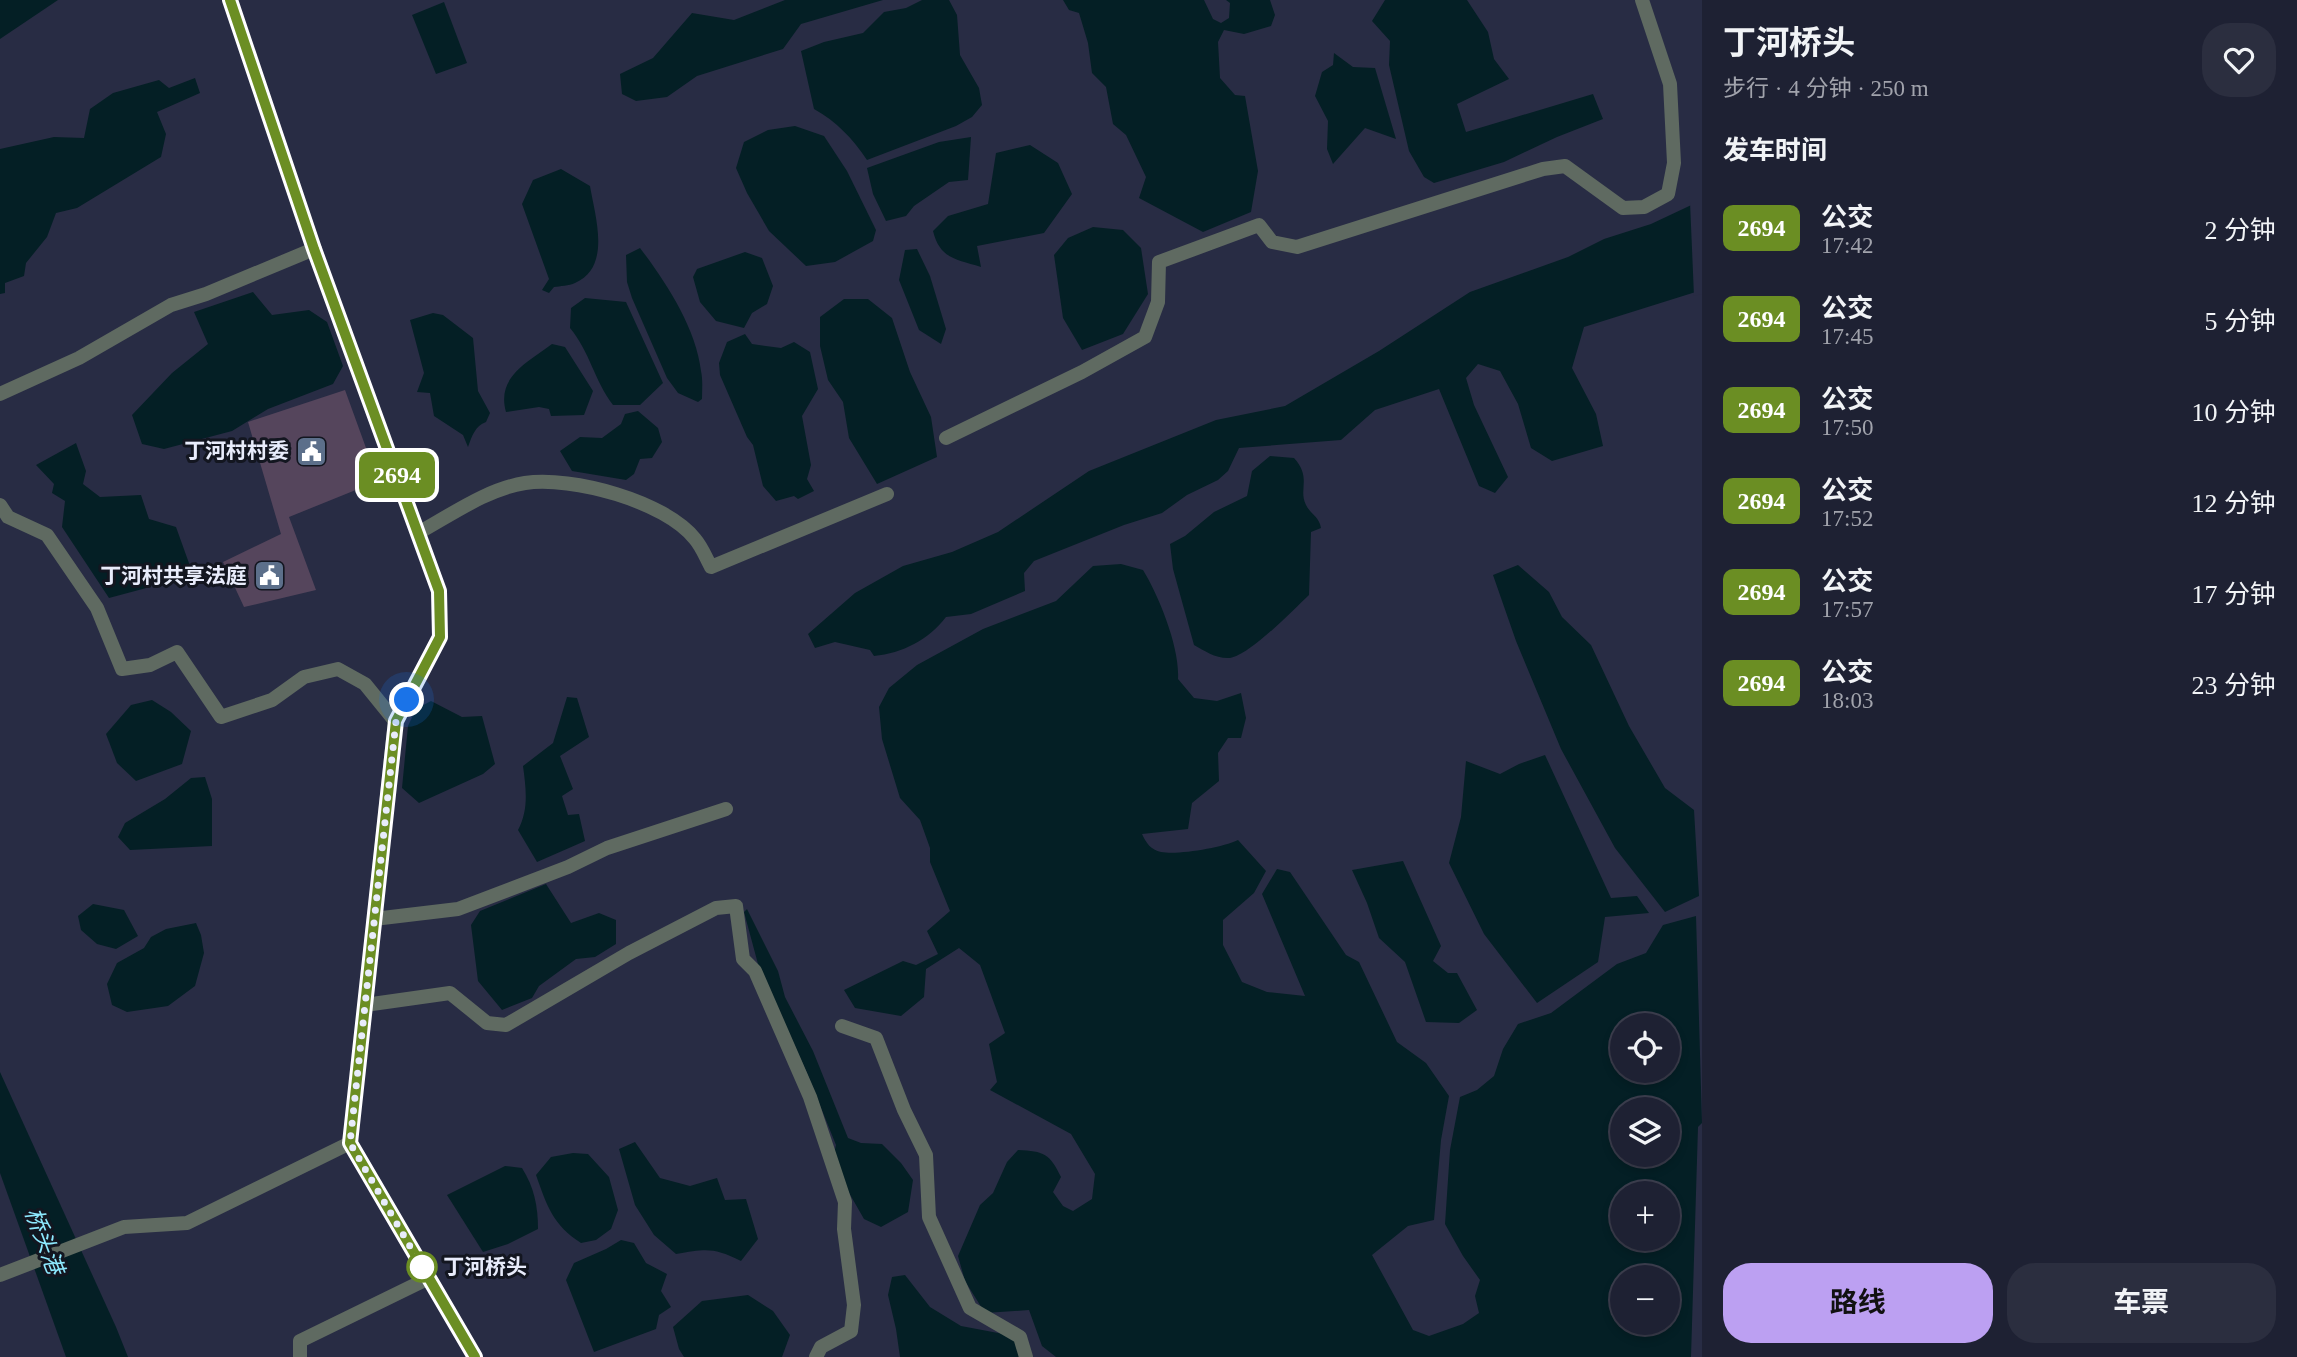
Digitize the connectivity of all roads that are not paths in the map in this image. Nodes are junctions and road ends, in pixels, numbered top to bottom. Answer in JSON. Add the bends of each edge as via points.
{"nodes":[{"id":1,"x":230,"y":0,"type":"edge"},
{"id":2,"x":1642,"y":0,"type":"edge"},
{"id":3,"x":314,"y":249,"type":"junction"},
{"id":4,"x":0,"y":394,"type":"edge"},
{"id":5,"x":946,"y":438,"type":"dead end"},
{"id":6,"x":887,"y":494,"type":"dead end"},
{"id":7,"x":0,"y":505,"type":"edge"},
{"id":8,"x":418,"y":533,"type":"junction"},
{"id":9,"x":396,"y":721,"type":"junction"},
{"id":10,"x":726,"y":809,"type":"dead end"},
{"id":11,"x":374,"y":919,"type":"junction"},
{"id":12,"x":365,"y":1005,"type":"junction"},
{"id":13,"x":842,"y":1026,"type":"dead end"},
{"id":14,"x":350,"y":1143,"type":"junction"},
{"id":15,"x":0,"y":1275,"type":"edge"},
{"id":16,"x":429,"y":1278,"type":"junction"},
{"id":17,"x":300,"y":1357,"type":"edge"},
{"id":18,"x":474,"y":1357,"type":"edge"},
{"id":19,"x":816,"y":1357,"type":"edge"},
{"id":20,"x":1026,"y":1357,"type":"edge"}],
"edges":[{"from":1,"to":3,"type":"street"},
{"from":2,"to":5,"type":"street","via":[[1670,84],[1674,163],[1668,194],[1644,207],[1623,208],[1565,166],[1297,247],[1272,242],[1259,225],[1159,262],[1158,302],[1145,337]]},
{"from":3,"to":4,"type":"street","via":[[171,305],[79,358]]},
{"from":3,"to":8,"type":"street"},
{"from":6,"to":8,"type":"street","via":[[711,567],[695,538],[673,519],[639,501],[559,483],[525,483],[485,496]]},
{"from":7,"to":9,"type":"street","via":[[8,517],[47,535],[97,608],[122,669],[177,652],[221,717],[272,700],[304,677],[338,669],[365,684]]},
{"from":8,"to":9,"type":"street","via":[[439,591],[440,637]]},
{"from":9,"to":11,"type":"street"},
{"from":10,"to":11,"type":"street","via":[[607,848],[457,909]]},
{"from":11,"to":12,"type":"street"},
{"from":12,"to":14,"type":"street"},
{"from":12,"to":19,"type":"street","via":[[450,993],[487,1023],[506,1025],[629,953],[716,908],[736,906],[743,959],[755,971],[810,1097],[845,1202],[844,1229],[855,1305],[852,1331],[821,1346]]},
{"from":13,"to":20,"type":"street","via":[[876,1038],[926,1155],[929,1217],[970,1308],[1020,1336]]},
{"from":14,"to":15,"type":"street","via":[[187,1223],[124,1227]]},
{"from":14,"to":16,"type":"street"},
{"from":16,"to":17,"type":"street","via":[[300,1341]]},
{"from":16,"to":18,"type":"street"}]}
